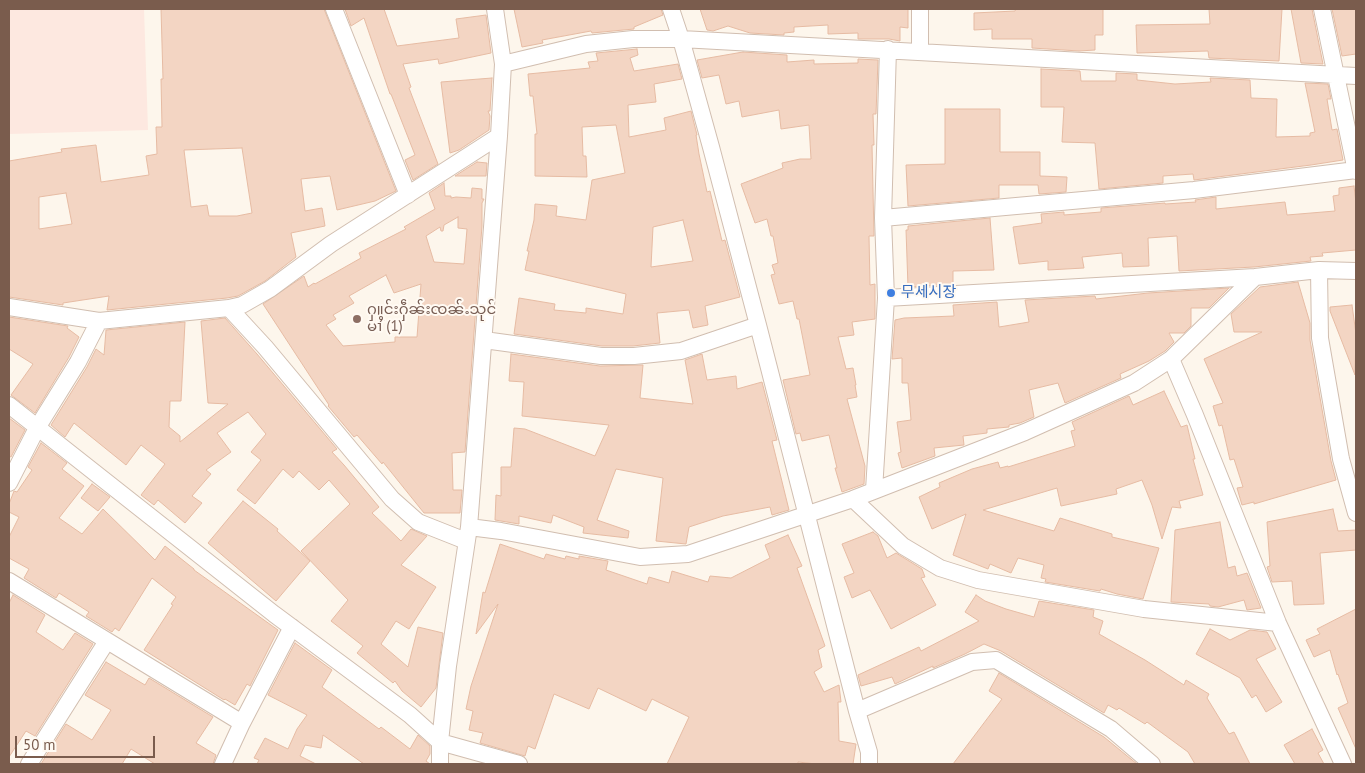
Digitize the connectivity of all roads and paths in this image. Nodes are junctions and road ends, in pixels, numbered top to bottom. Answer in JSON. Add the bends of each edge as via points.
{"nodes":[{"id":1,"x":334,"y":9,"type":"edge"},
{"id":2,"x":495,"y":9,"type":"edge"},
{"id":3,"x":671,"y":9,"type":"edge"},
{"id":4,"x":920,"y":9,"type":"edge"},
{"id":5,"x":1322,"y":9,"type":"edge"},
{"id":6,"x":681,"y":39,"type":"junction"},
{"id":7,"x":888,"y":50,"type":"junction"},
{"id":8,"x":920,"y":51,"type":"junction"},
{"id":9,"x":503,"y":64,"type":"junction"},
{"id":10,"x":1336,"y":76,"type":"junction"},
{"id":11,"x":1356,"y":76,"type":"edge"},
{"id":12,"x":499,"y":136,"type":"junction"},
{"id":13,"x":1356,"y":170,"type":"edge"},
{"id":14,"x":408,"y":195,"type":"junction"},
{"id":15,"x":883,"y":218,"type":"junction"},
{"id":16,"x":1319,"y":270,"type":"junction"},
{"id":17,"x":1356,"y":271,"type":"edge"},
{"id":18,"x":1255,"y":277,"type":"junction"},
{"id":19,"x":886,"y":298,"type":"junction"},
{"id":20,"x":9,"y":307,"type":"edge"},
{"id":21,"x":229,"y":308,"type":"junction"},
{"id":22,"x":99,"y":321,"type":"junction"},
{"id":23,"x":758,"y":325,"type":"junction"},
{"id":24,"x":484,"y":340,"type":"junction"},
{"id":25,"x":1171,"y":359,"type":"junction"},
{"id":26,"x":9,"y":405,"type":"edge"},
{"id":27,"x":37,"y":428,"type":"junction"},
{"id":28,"x":9,"y":482,"type":"edge"},
{"id":29,"x":874,"y":490,"type":"junction"},
{"id":30,"x":853,"y":499,"type":"junction"},
{"id":31,"x":806,"y":513,"type":"junction"},
{"id":32,"x":1356,"y":514,"type":"edge"},
{"id":33,"x":467,"y":534,"type":"junction"},
{"id":34,"x":9,"y":581,"type":"edge"},
{"id":35,"x":1278,"y":623,"type":"junction"},
{"id":36,"x":292,"y":627,"type":"junction"},
{"id":37,"x":107,"y":642,"type":"junction"},
{"id":38,"x":857,"y":711,"type":"junction"},
{"id":39,"x":242,"y":723,"type":"junction"},
{"id":40,"x":440,"y":742,"type":"junction"},
{"id":41,"x":29,"y":764,"type":"edge"},
{"id":42,"x":223,"y":764,"type":"edge"},
{"id":43,"x":440,"y":764,"type":"edge"},
{"id":44,"x":519,"y":764,"type":"edge"},
{"id":45,"x":868,"y":764,"type":"edge"},
{"id":46,"x":1152,"y":764,"type":"edge"},
{"id":47,"x":1343,"y":764,"type":"edge"}],
"edges":[{"from":1,"to":14,"type":"street"},
{"from":2,"to":9,"type":"street"},
{"from":3,"to":6,"type":"street"},
{"from":4,"to":8,"type":"street"},
{"from":5,"to":10,"type":"street"},
{"from":6,"to":7,"type":"street"},
{"from":6,"to":9,"type":"street","via":[[633,39],[586,44]]},
{"from":6,"to":23,"type":"street"},
{"from":7,"to":8,"type":"street"},
{"from":7,"to":15,"type":"street"},
{"from":8,"to":10,"type":"street"},
{"from":9,"to":12,"type":"street"},
{"from":10,"to":11,"type":"street"},
{"from":10,"to":13,"type":"street"},
{"from":12,"to":14,"type":"street"},
{"from":12,"to":24,"type":"street"},
{"from":13,"to":15,"type":"street","via":[[1194,190]]},
{"from":14,"to":21,"type":"street","via":[[331,244],[270,289],[242,305]]},
{"from":15,"to":19,"type":"street"},
{"from":16,"to":17,"type":"street"},
{"from":16,"to":18,"type":"street"},
{"from":16,"to":32,"type":"street","via":[[1320,338],[1341,459]]},
{"from":18,"to":19,"type":"street"},
{"from":18,"to":25,"type":"street"},
{"from":19,"to":29,"type":"street"},
{"from":20,"to":22,"type":"street"},
{"from":21,"to":22,"type":"street"},
{"from":21,"to":33,"type":"street","via":[[392,499],[418,522]]},
{"from":22,"to":27,"type":"street"},
{"from":23,"to":24,"type":"street","via":[[681,351],[634,356],[601,356]]},
{"from":23,"to":31,"type":"street"},
{"from":24,"to":33,"type":"street"},
{"from":25,"to":29,"type":"street","via":[[1134,384],[1025,432]]},
{"from":25,"to":35,"type":"street"},
{"from":26,"to":27,"type":"street"},
{"from":27,"to":28,"type":"street"},
{"from":27,"to":36,"type":"street"},
{"from":29,"to":30,"type":"street"},
{"from":30,"to":31,"type":"street"},
{"from":30,"to":35,"type":"street","via":[[903,546],[940,568],[978,580],[1144,609]]},
{"from":31,"to":33,"type":"street","via":[[688,554],[640,557],[501,531]]},
{"from":31,"to":38,"type":"street"},
{"from":33,"to":40,"type":"street"},
{"from":34,"to":37,"type":"street"},
{"from":35,"to":47,"type":"street"},
{"from":36,"to":39,"type":"street"},
{"from":36,"to":40,"type":"street","via":[[410,715]]},
{"from":37,"to":39,"type":"street"},
{"from":37,"to":41,"type":"street"},
{"from":38,"to":45,"type":"street","via":[[869,752]]},
{"from":38,"to":46,"type":"street","via":[[972,662],[996,660],[1111,729]]},
{"from":39,"to":42,"type":"street"},
{"from":40,"to":43,"type":"street"},
{"from":40,"to":44,"type":"street"}]}
